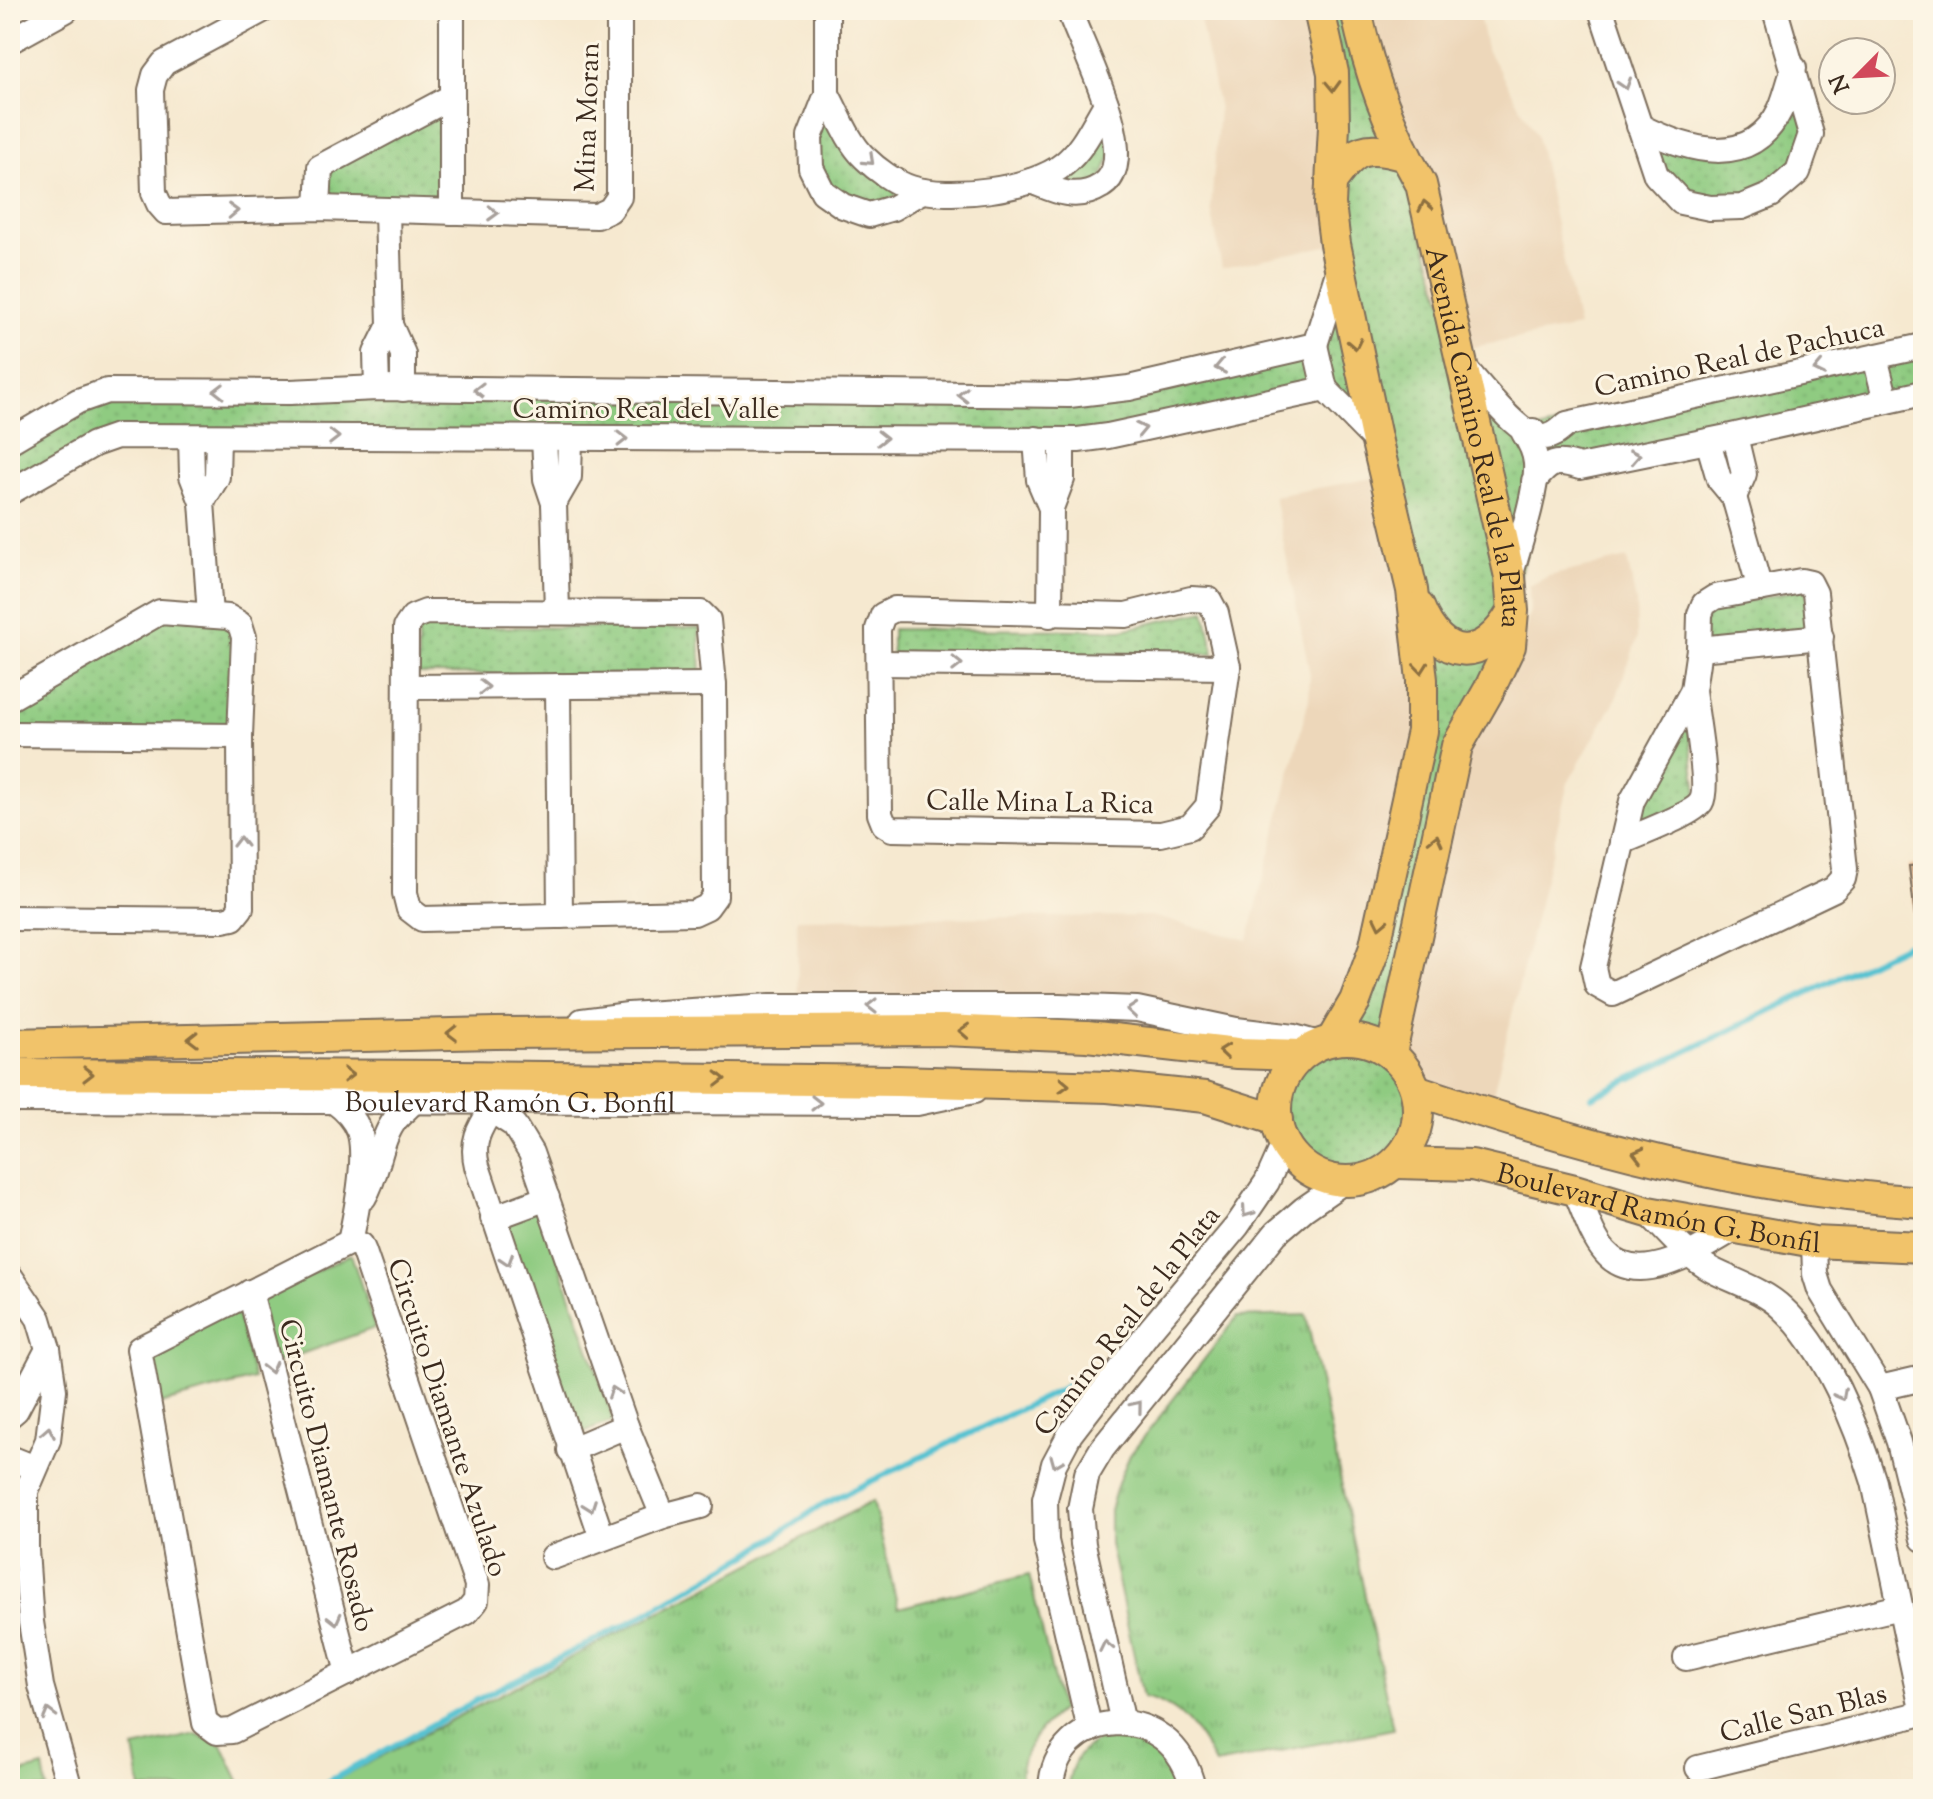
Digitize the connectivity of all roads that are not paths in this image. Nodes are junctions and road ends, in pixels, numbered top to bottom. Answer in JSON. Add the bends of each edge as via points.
{"nodes":[{"id":1,"x":66,"y":10,"type":"edge"},
{"id":2,"x":263,"y":10,"type":"edge"},
{"id":3,"x":452,"y":10,"type":"edge"},
{"id":4,"x":619,"y":10,"type":"edge"},
{"id":5,"x":827,"y":10,"type":"edge"},
{"id":6,"x":1069,"y":10,"type":"edge"},
{"id":7,"x":1319,"y":10,"type":"edge"},
{"id":8,"x":1356,"y":10,"type":"edge"},
{"id":9,"x":1601,"y":10,"type":"edge"},
{"id":10,"x":1775,"y":10,"type":"edge"},
{"id":11,"x":10,"y":41,"type":"edge"},
{"id":12,"x":1794,"y":68,"type":"junction"},
{"id":13,"x":827,"y":94,"type":"junction"},
{"id":14,"x":451,"y":97,"type":"junction"},
{"id":15,"x":1106,"y":104,"type":"junction"},
{"id":16,"x":1639,"y":126,"type":"junction"},
{"id":17,"x":1405,"y":156,"type":"junction"},
{"id":18,"x":1031,"y":181,"type":"junction"},
{"id":19,"x":1331,"y":182,"type":"junction"},
{"id":20,"x":922,"y":191,"type":"junction"},
{"id":21,"x":318,"y":208,"type":"junction"},
{"id":22,"x":387,"y":211,"type":"junction"},
{"id":23,"x":452,"y":212,"type":"junction"},
{"id":24,"x":1339,"y":269,"type":"junction"},
{"id":25,"x":390,"y":325,"type":"junction"},
{"id":26,"x":1311,"y":346,"type":"junction"},
{"id":27,"x":1923,"y":346,"type":"edge"},
{"id":28,"x":1875,"y":357,"type":"junction"},
{"id":29,"x":1461,"y":364,"type":"junction"},
{"id":30,"x":377,"y":388,"type":"junction"},
{"id":31,"x":403,"y":389,"type":"junction"},
{"id":32,"x":1321,"y":390,"type":"junction"},
{"id":33,"x":290,"y":392,"type":"junction"},
{"id":34,"x":1923,"y":393,"type":"edge"},
{"id":35,"x":813,"y":394,"type":"junction"},
{"id":36,"x":1886,"y":401,"type":"junction"},
{"id":37,"x":1524,"y":433,"type":"junction"},
{"id":38,"x":292,"y":436,"type":"junction"},
{"id":39,"x":1735,"y":436,"type":"junction"},
{"id":40,"x":191,"y":437,"type":"junction"},
{"id":41,"x":812,"y":437,"type":"junction"},
{"id":42,"x":218,"y":438,"type":"junction"},
{"id":43,"x":544,"y":439,"type":"junction"},
{"id":44,"x":570,"y":439,"type":"junction"},
{"id":45,"x":1036,"y":439,"type":"junction"},
{"id":46,"x":1062,"y":440,"type":"junction"},
{"id":47,"x":10,"y":441,"type":"edge"},
{"id":48,"x":1708,"y":441,"type":"junction"},
{"id":49,"x":1377,"y":442,"type":"junction"},
{"id":50,"x":1534,"y":481,"type":"junction"},
{"id":51,"x":10,"y":492,"type":"edge"},
{"id":52,"x":1734,"y":497,"type":"junction"},
{"id":53,"x":202,"y":502,"type":"junction"},
{"id":54,"x":554,"y":503,"type":"junction"},
{"id":55,"x":1051,"y":508,"type":"junction"},
{"id":56,"x":1510,"y":577,"type":"junction"},
{"id":57,"x":1760,"y":589,"type":"junction"},
{"id":58,"x":1412,"y":590,"type":"junction"},
{"id":59,"x":1513,"y":611,"type":"junction"},
{"id":60,"x":557,"y":612,"type":"junction"},
{"id":61,"x":210,"y":615,"type":"junction"},
{"id":62,"x":1050,"y":615,"type":"junction"},
{"id":63,"x":1821,"y":637,"type":"junction"},
{"id":64,"x":1699,"y":649,"type":"junction"},
{"id":65,"x":879,"y":663,"type":"junction"},
{"id":66,"x":1228,"y":667,"type":"junction"},
{"id":67,"x":714,"y":685,"type":"junction"},
{"id":68,"x":558,"y":686,"type":"junction"},
{"id":69,"x":406,"y":687,"type":"junction"},
{"id":70,"x":1693,"y":690,"type":"junction"},
{"id":71,"x":10,"y":698,"type":"edge"},
{"id":72,"x":10,"y":734,"type":"edge"},
{"id":73,"x":240,"y":736,"type":"junction"},
{"id":74,"x":1622,"y":842,"type":"junction"},
{"id":75,"x":560,"y":916,"type":"junction"},
{"id":76,"x":10,"y":918,"type":"edge"},
{"id":77,"x":10,"y":1044,"type":"edge"},
{"id":78,"x":1318,"y":1046,"type":"junction"},
{"id":79,"x":1391,"y":1053,"type":"junction"},
{"id":80,"x":10,"y":1074,"type":"edge"},
{"id":81,"x":1008,"y":1083,"type":"junction"},
{"id":82,"x":1416,"y":1090,"type":"junction"},
{"id":83,"x":10,"y":1100,"type":"edge"},
{"id":84,"x":335,"y":1102,"type":"junction"},
{"id":85,"x":413,"y":1102,"type":"junction"},
{"id":86,"x":491,"y":1106,"type":"junction"},
{"id":87,"x":1280,"y":1132,"type":"junction"},
{"id":88,"x":1396,"y":1163,"type":"junction"},
{"id":89,"x":1343,"y":1182,"type":"junction"},
{"id":90,"x":1575,"y":1190,"type":"junction"},
{"id":91,"x":547,"y":1198,"type":"junction"},
{"id":92,"x":1923,"y":1202,"type":"edge"},
{"id":93,"x":358,"y":1209,"type":"junction"},
{"id":94,"x":1648,"y":1212,"type":"junction"},
{"id":95,"x":493,"y":1218,"type":"junction"},
{"id":96,"x":1737,"y":1227,"type":"junction"},
{"id":97,"x":350,"y":1242,"type":"junction"},
{"id":98,"x":1814,"y":1242,"type":"junction"},
{"id":99,"x":1923,"y":1247,"type":"edge"},
{"id":100,"x":1690,"y":1254,"type":"junction"},
{"id":101,"x":10,"y":1276,"type":"edge"},
{"id":102,"x":1820,"y":1290,"type":"junction"},
{"id":103,"x":250,"y":1292,"type":"junction"},
{"id":104,"x":1782,"y":1308,"type":"junction"},
{"id":105,"x":1844,"y":1329,"type":"junction"},
{"id":106,"x":1812,"y":1347,"type":"junction"},
{"id":107,"x":48,"y":1349,"type":"junction"},
{"id":108,"x":1923,"y":1378,"type":"edge"},
{"id":109,"x":1880,"y":1388,"type":"junction"},
{"id":110,"x":10,"y":1415,"type":"edge"},
{"id":111,"x":626,"y":1426,"type":"junction"},
{"id":112,"x":570,"y":1450,"type":"junction"},
{"id":113,"x":10,"y":1458,"type":"edge"},
{"id":114,"x":35,"y":1468,"type":"junction"},
{"id":115,"x":1918,"y":1490,"type":"edge"},
{"id":116,"x":701,"y":1506,"type":"dead end"},
{"id":117,"x":1880,"y":1506,"type":"junction"},
{"id":118,"x":663,"y":1516,"type":"junction"},
{"id":119,"x":602,"y":1538,"type":"junction"},
{"id":120,"x":1923,"y":1539,"type":"edge"},
{"id":121,"x":553,"y":1557,"type":"dead end"},
{"id":122,"x":1900,"y":1607,"type":"junction"},
{"id":123,"x":1686,"y":1658,"type":"dead end"},
{"id":124,"x":348,"y":1673,"type":"junction"},
{"id":125,"x":1923,"y":1713,"type":"edge"},
{"id":126,"x":1123,"y":1723,"type":"junction"},
{"id":127,"x":1090,"y":1730,"type":"junction"},
{"id":128,"x":1698,"y":1768,"type":"dead end"},
{"id":129,"x":70,"y":1789,"type":"edge"},
{"id":130,"x":1051,"y":1789,"type":"edge"},
{"id":131,"x":1193,"y":1789,"type":"edge"}],
"edges":[{"from":1,"to":11,"type":"street"},
{"from":2,"to":21,"type":"street","name":"Mina Moran","one_way":true,"via":[[164,63],[155,75],[154,193],[166,212]]},
{"from":3,"to":14,"type":"street"},
{"from":23,"to":4,"type":"street","name":"Mina Moran","one_way":true,"via":[[597,216],[610,210],[619,197]]},
{"from":5,"to":13,"type":"street"},
{"from":6,"to":15,"type":"street"},
{"from":7,"to":19,"type":"main road","one_way":true,"via":[[1333,73]]},
{"from":8,"to":17,"type":"main road","name":"Avenida Camino Real de la Plata","via":[[1368,68]]},
{"from":9,"to":16,"type":"street","one_way":true},
{"from":10,"to":12,"type":"street"},
{"from":12,"to":16,"type":"street","via":[[1779,111],[1762,135],[1733,150],[1700,150]]},
{"from":12,"to":16,"type":"street","via":[[1811,134],[1798,172],[1771,195],[1742,207],[1681,202],[1656,175]]},
{"from":13,"to":20,"type":"street","one_way":true,"via":[[862,156],[906,187]]},
{"from":13,"to":20,"type":"street","via":[[810,137],[811,168],[823,192],[869,215]]},
{"from":14,"to":21,"type":"street","via":[[320,167]]},
{"from":14,"to":23,"type":"street"},
{"from":15,"to":18,"type":"street","via":[[1080,149],[1062,166]]},
{"from":15,"to":18,"type":"street","via":[[1117,165],[1108,182],[1082,194]]},
{"from":17,"to":19,"type":"main road","via":[[1375,148],[1357,152]]},
{"from":29,"to":17,"type":"main road","name":"Avenida Camino Real de la Plata","one_way":true,"via":[[1421,184]]},
{"from":18,"to":20,"type":"street","via":[[998,191]]},
{"from":19,"to":24,"type":"main road"},
{"from":21,"to":22,"type":"street","name":"Mina Moran"},
{"from":22,"to":23,"type":"street","name":"Mina Moran"},
{"from":22,"to":25,"type":"street"},
{"from":24,"to":26,"type":"street"},
{"from":24,"to":49,"type":"main road","one_way":true},
{"from":25,"to":30,"type":"street","via":[[376,353]]},
{"from":25,"to":31,"type":"street","via":[[403,354]]},
{"from":26,"to":32,"type":"street"},
{"from":26,"to":35,"type":"street","name":"Camino Real del Valle","one_way":true,"via":[[1129,388],[1069,395]]},
{"from":27,"to":28,"type":"street","name":"Camino Real de Pachuca"},
{"from":28,"to":36,"type":"street"},
{"from":28,"to":37,"type":"street","name":"Camino Real de Pachuca","one_way":true},
{"from":29,"to":37,"type":"street"},
{"from":29,"to":56,"type":"main road","name":"Avenida Camino Real de la Plata"},
{"from":30,"to":31,"type":"street","name":"Camino Real del Valle"},
{"from":30,"to":33,"type":"street","name":"Camino Real del Valle"},
{"from":35,"to":31,"type":"street","name":"Camino Real del Valle","one_way":true},
{"from":46,"to":32,"type":"street","name":"Camino Real del Valle","one_way":true,"via":[[1108,436]]},
{"from":32,"to":49,"type":"street"},
{"from":33,"to":38,"type":"street"},
{"from":33,"to":47,"type":"street","name":"Camino Real del Valle","one_way":true,"via":[[107,391],[78,401]]},
{"from":34,"to":36,"type":"street"},
{"from":35,"to":41,"type":"street"},
{"from":36,"to":39,"type":"street"},
{"from":37,"to":50,"type":"street","via":[[1536,463]]},
{"from":38,"to":42,"type":"street","name":"Camino Real del Valle"},
{"from":38,"to":43,"type":"street","name":"Camino Real del Valle","one_way":true},
{"from":39,"to":48,"type":"street"},
{"from":39,"to":52,"type":"street","via":[[1744,474]]},
{"from":40,"to":42,"type":"street","name":"Camino Real del Valle"},
{"from":40,"to":51,"type":"street","name":"Camino Real del Valle","via":[[117,436]]},
{"from":40,"to":53,"type":"street","via":[[192,476]]},
{"from":44,"to":41,"type":"street","name":"Camino Real del Valle","one_way":true},
{"from":41,"to":45,"type":"street","name":"Camino Real del Valle","one_way":true},
{"from":42,"to":53,"type":"street","via":[[217,477]]},
{"from":43,"to":44,"type":"street","name":"Camino Real del Valle"},
{"from":43,"to":54,"type":"street","via":[[546,479]]},
{"from":44,"to":54,"type":"street","via":[[569,477]]},
{"from":45,"to":46,"type":"street","name":"Camino Real del Valle"},
{"from":45,"to":55,"type":"street","via":[[1039,480]]},
{"from":46,"to":55,"type":"street","via":[[1062,479]]},
{"from":50,"to":48,"type":"street","one_way":true},
{"from":48,"to":52,"type":"street","via":[[1719,479]]},
{"from":49,"to":58,"type":"main road"},
{"from":50,"to":56,"type":"street"},
{"from":52,"to":57,"type":"street"},
{"from":53,"to":61,"type":"street"},
{"from":54,"to":60,"type":"street"},
{"from":55,"to":62,"type":"street"},
{"from":56,"to":59,"type":"main road","name":"Avenida Camino Real de la Plata"},
{"from":57,"to":63,"type":"street","via":[[1810,583]]},
{"from":57,"to":64,"type":"street","via":[[1704,604]]},
{"from":58,"to":59,"type":"main road","via":[[1441,644],[1466,650],[1485,647]]},
{"from":58,"to":78,"type":"main road","one_way":true,"via":[[1422,731],[1374,950],[1355,1001]]},
{"from":79,"to":59,"type":"main road","name":"Avenida Camino Real de la Plata","one_way":true,"via":[[1457,746],[1510,646]]},
{"from":60,"to":67,"type":"street","via":[[701,613],[711,630]]},
{"from":60,"to":69,"type":"street","via":[[426,612],[413,617],[406,627]]},
{"from":61,"to":71,"type":"street","via":[[160,612]]},
{"from":61,"to":73,"type":"street","via":[[240,624],[244,637]]},
{"from":62,"to":65,"type":"street","name":"Calle Mina La Rica","via":[[895,609],[883,615],[878,629]]},
{"from":62,"to":66,"type":"street","name":"Calle Mina La Rica","via":[[1126,615],[1191,599],[1209,600]]},
{"from":63,"to":64,"type":"street"},
{"from":63,"to":74,"type":"street","via":[[1845,869],[1834,889],[1613,994],[1597,985],[1593,967]]},
{"from":64,"to":70,"type":"street"},
{"from":65,"to":66,"type":"street","one_way":true},
{"from":65,"to":66,"type":"street","name":"Calle Mina La Rica","via":[[880,814],[892,829],[1161,834],[1190,827],[1208,806]]},
{"from":67,"to":68,"type":"street"},
{"from":67,"to":75,"type":"street","via":[[715,896],[694,913]]},
{"from":69,"to":68,"type":"street","one_way":true},
{"from":68,"to":75,"type":"street"},
{"from":69,"to":75,"type":"street","via":[[409,909],[422,919]]},
{"from":70,"to":74,"type":"street","via":[[1632,801]]},
{"from":70,"to":74,"type":"street","via":[[1702,801]]},
{"from":72,"to":73,"type":"street"},
{"from":76,"to":73,"type":"street","one_way":true,"via":[[233,918],[241,908]]},
{"from":78,"to":77,"type":"main road","one_way":true,"via":[[1237,1053],[1087,1036],[942,1030]]},
{"from":78,"to":79,"type":"main road","via":[[1346,1038]]},
{"from":78,"to":87,"type":"main road","via":[[1286,1073],[1277,1096]]},
{"from":79,"to":82,"type":"main road"},
{"from":80,"to":81,"type":"main road","name":"Boulevard Ramón G. Bonfil","one_way":true},
{"from":86,"to":81,"type":"street","name":"Boulevard Ramón G. Bonfil","one_way":true,"via":[[917,1103]]},
{"from":81,"to":87,"type":"main road","name":"Boulevard Ramón G. Bonfil","one_way":true,"via":[[1205,1097]]},
{"from":82,"to":88,"type":"main road","via":[[1415,1135]]},
{"from":92,"to":82,"type":"main road","name":"Boulevard Ramón G. Bonfil","one_way":true,"via":[[1853,1198],[1714,1173],[1516,1124]]},
{"from":83,"to":84,"type":"street","name":"Boulevard Ramón G. Bonfil"},
{"from":84,"to":85,"type":"street","name":"Boulevard Ramón G. Bonfil"},
{"from":84,"to":93,"type":"street","via":[[353,1118],[362,1141]]},
{"from":85,"to":86,"type":"street","name":"Boulevard Ramón G. Bonfil"},
{"from":85,"to":93,"type":"street","via":[[391,1126],[375,1179]]},
{"from":86,"to":91,"type":"street","via":[[523,1138]]},
{"from":86,"to":95,"type":"street","via":[[477,1131],[474,1154]]},
{"from":87,"to":89,"type":"main road","via":[[1299,1163],[1319,1176]]},
{"from":87,"to":127,"type":"street","name":"Camino Real de la Plata","one_way":true,"via":[[1267,1182],[1087,1411],[1054,1464],[1045,1499],[1046,1541]]},
{"from":88,"to":89,"type":"main road","via":[[1366,1180]]},
{"from":88,"to":90,"type":"main road","name":"Boulevard Ramón G. Bonfil","via":[[1472,1165]]},
{"from":126,"to":89,"type":"street","one_way":true,"via":[[1083,1544],[1080,1509],[1087,1474],[1276,1233]]},
{"from":90,"to":94,"type":"main road","name":"Boulevard Ramón G. Bonfil"},
{"from":90,"to":100,"type":"street","via":[[1605,1253],[1617,1262],[1654,1267]]},
{"from":91,"to":95,"type":"street"},
{"from":111,"to":91,"type":"street","one_way":true},
{"from":93,"to":97,"type":"street"},
{"from":94,"to":96,"type":"main road","name":"Boulevard Ramón G. Bonfil"},
{"from":94,"to":100,"type":"street"},
{"from":95,"to":112,"type":"street","one_way":true},
{"from":96,"to":98,"type":"main road","name":"Boulevard Ramón G. Bonfil"},
{"from":96,"to":100,"type":"street"},
{"from":97,"to":103,"type":"street","name":"Circuito Diamante Azulado"},
{"from":97,"to":124,"type":"street","name":"Circuito Diamante Azulado","via":[[364,1252],[477,1585],[476,1601],[467,1612]]},
{"from":98,"to":99,"type":"main road","name":"Boulevard Ramón G. Bonfil"},
{"from":98,"to":102,"type":"street"},
{"from":100,"to":104,"type":"street"},
{"from":101,"to":107,"type":"street","via":[[39,1319]]},
{"from":102,"to":104,"type":"street"},
{"from":102,"to":105,"type":"street"},
{"from":103,"to":124,"type":"street","name":"Circuito Diamante Rosado","one_way":true},
{"from":103,"to":124,"type":"street","name":"Circuito Diamante Azulado","via":[[139,1349],[205,1723],[217,1732],[232,1731]]},
{"from":104,"to":106,"type":"street"},
{"from":105,"to":106,"type":"street"},
{"from":105,"to":109,"type":"street"},
{"from":106,"to":117,"type":"street","one_way":true,"via":[[1847,1407]]},
{"from":107,"to":110,"type":"street"},
{"from":114,"to":107,"type":"street","one_way":true,"via":[[48,1440],[54,1390]]},
{"from":108,"to":109,"type":"street"},
{"from":109,"to":115,"type":"street"},
{"from":111,"to":112,"type":"street"},
{"from":111,"to":118,"type":"street"},
{"from":112,"to":119,"type":"street","one_way":true},
{"from":113,"to":114,"type":"street"},
{"from":129,"to":114,"type":"street","one_way":true,"via":[[41,1686],[31,1622],[26,1491]]},
{"from":115,"to":117,"type":"street"},
{"from":115,"to":120,"type":"street"},
{"from":116,"to":118,"type":"street"},
{"from":117,"to":122,"type":"street"},
{"from":118,"to":119,"type":"street"},
{"from":119,"to":121,"type":"street"},
{"from":122,"to":123,"type":"street"},
{"from":122,"to":125,"type":"street"},
{"from":125,"to":128,"type":"street","name":"Calle San Blas"},
{"from":126,"to":127,"type":"street"},
{"from":126,"to":131,"type":"street","via":[[1144,1726],[1179,1751]]},
{"from":127,"to":130,"type":"street","via":[[1058,1760]]}]}
